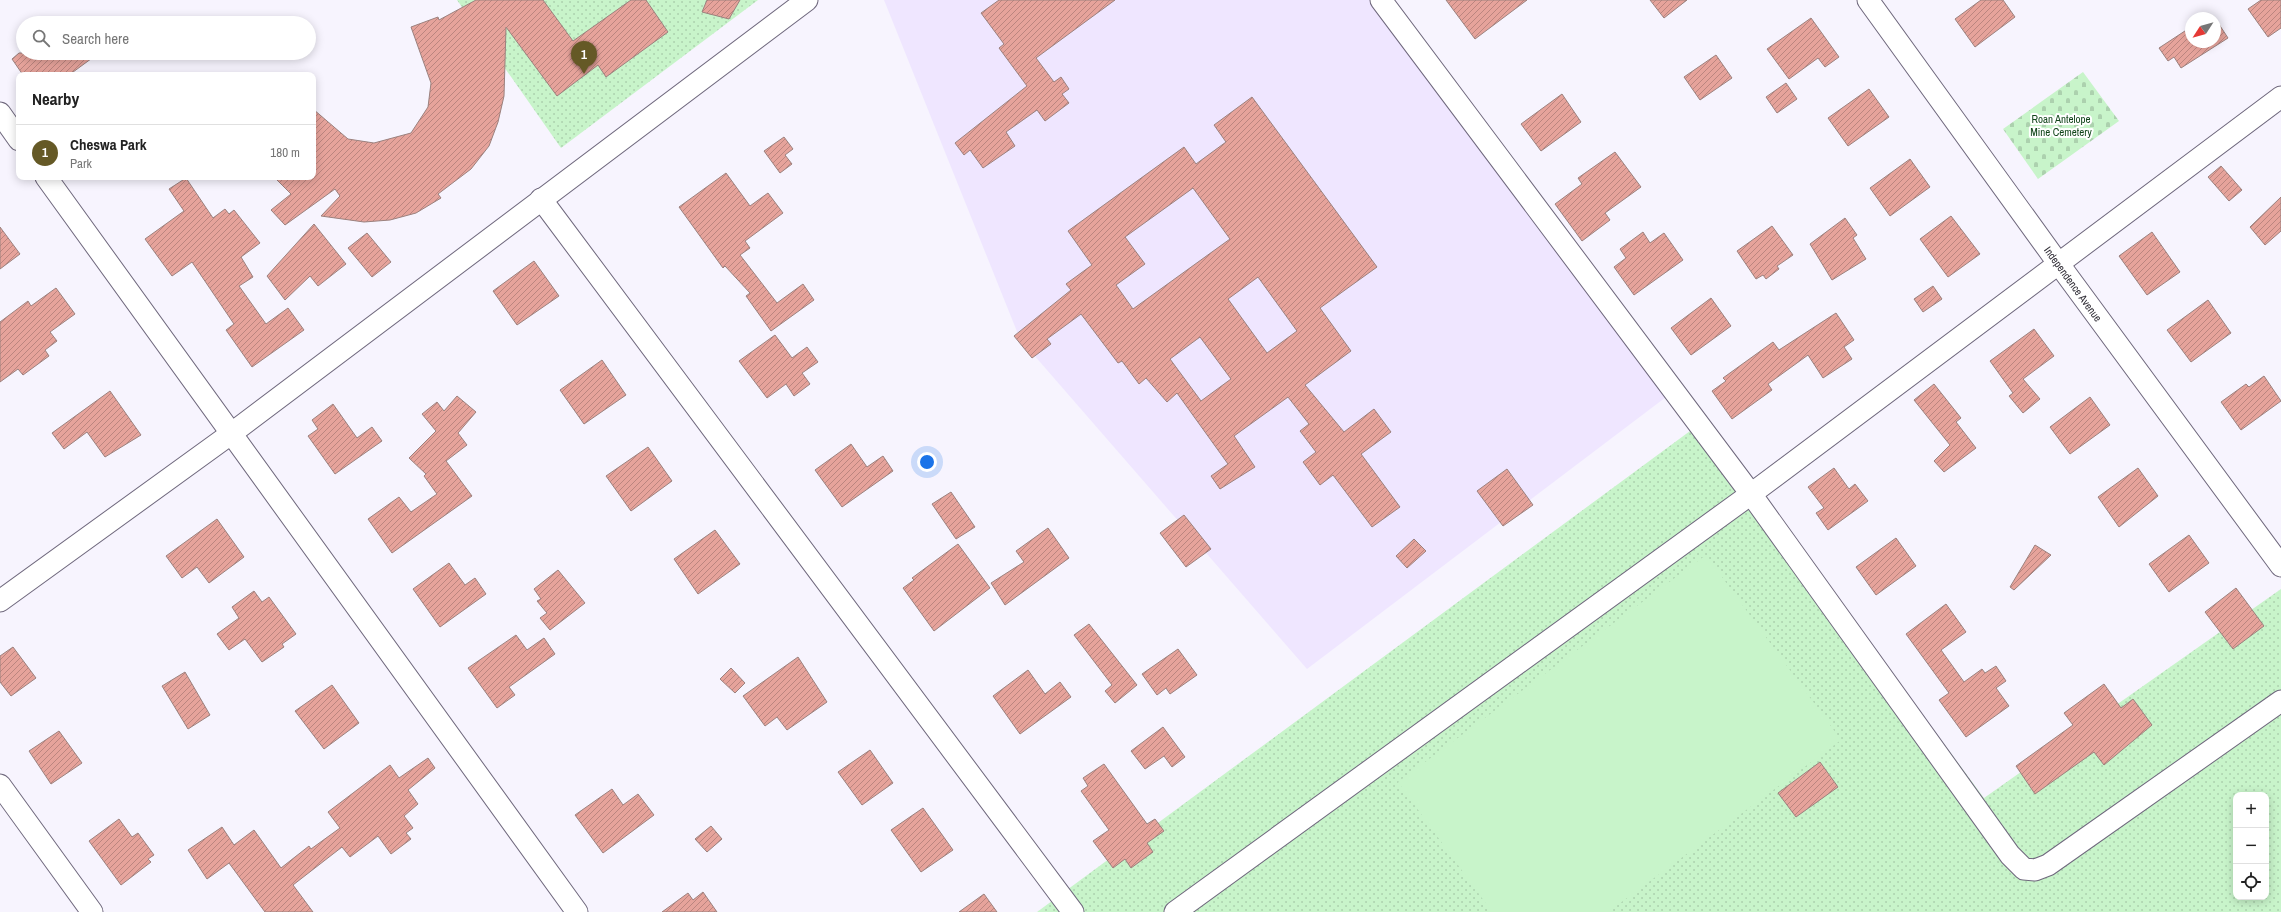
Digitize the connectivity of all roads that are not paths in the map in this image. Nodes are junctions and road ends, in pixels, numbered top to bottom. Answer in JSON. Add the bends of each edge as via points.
{"nodes":[{"id":1,"x":807,"y":0,"type":"edge"},
{"id":2,"x":1381,"y":0,"type":"edge"},
{"id":3,"x":1868,"y":0,"type":"edge"},
{"id":4,"x":2281,"y":97,"type":"edge"},
{"id":5,"x":0,"y":114,"type":"edge"},
{"id":6,"x":16,"y":136,"type":"edge"},
{"id":7,"x":48,"y":180,"type":"edge"},
{"id":8,"x":540,"y":199,"type":"junction"},
{"id":9,"x":2058,"y":263,"type":"junction"},
{"id":10,"x":232,"y":433,"type":"junction"},
{"id":11,"x":1751,"y":494,"type":"junction"},
{"id":12,"x":2281,"y":566,"type":"edge"},
{"id":13,"x":0,"y":601,"type":"edge"},
{"id":14,"x":2281,"y":701,"type":"edge"},
{"id":15,"x":0,"y":785,"type":"edge"},
{"id":16,"x":92,"y":912,"type":"edge"},
{"id":17,"x":577,"y":912,"type":"edge"},
{"id":18,"x":1073,"y":912,"type":"edge"},
{"id":19,"x":1175,"y":912,"type":"edge"}],
"edges":[{"from":1,"to":8,"type":"street"},
{"from":2,"to":11,"type":"street"},
{"from":3,"to":9,"type":"street","name":"Independence Avenue"},
{"from":4,"to":9,"type":"street"},
{"from":5,"to":6,"type":"street"},
{"from":7,"to":10,"type":"street"},
{"from":8,"to":10,"type":"street"},
{"from":8,"to":18,"type":"street"},
{"from":9,"to":11,"type":"street"},
{"from":9,"to":12,"type":"street","name":"Independence Avenue"},
{"from":10,"to":13,"type":"street"},
{"from":10,"to":17,"type":"street"},
{"from":11,"to":14,"type":"street","via":[[2010,855],[2024,869],[2035,870],[2048,865]]},
{"from":11,"to":19,"type":"street"},
{"from":15,"to":16,"type":"street"}]}
